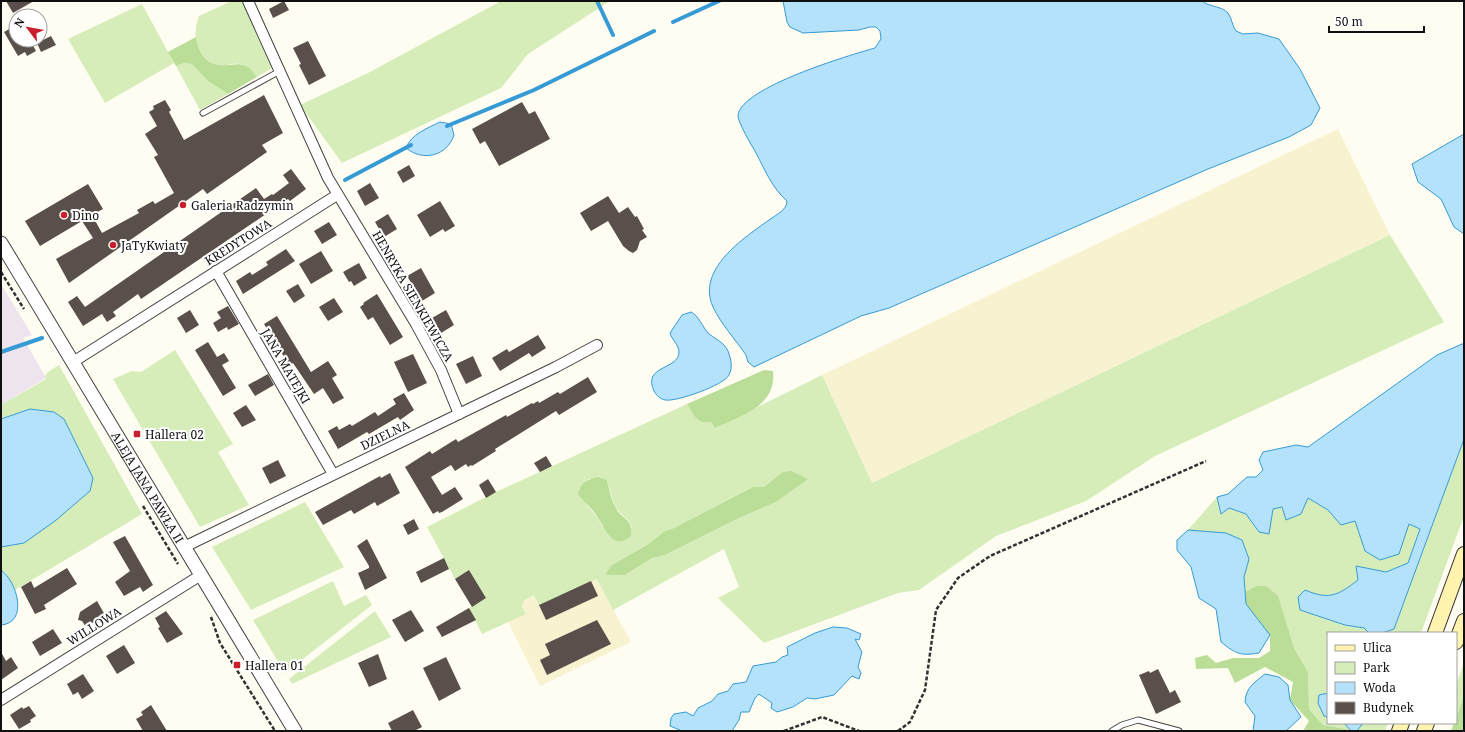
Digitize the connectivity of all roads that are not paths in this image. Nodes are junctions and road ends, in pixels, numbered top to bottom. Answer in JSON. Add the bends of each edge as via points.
{"nodes":[{"id":1,"x":248,"y":1,"type":"edge"},
{"id":2,"x":280,"y":70,"type":"junction"},
{"id":3,"x":203,"y":113,"type":"dead end"},
{"id":4,"x":337,"y":195,"type":"junction"},
{"id":5,"x":1,"y":243,"type":"edge"},
{"id":6,"x":216,"y":271,"type":"junction"},
{"id":7,"x":597,"y":345,"type":"dead end"},
{"id":8,"x":73,"y":362,"type":"junction"},
{"id":9,"x":459,"y":414,"type":"junction"},
{"id":10,"x":333,"y":474,"type":"junction"},
{"id":11,"x":184,"y":547,"type":"junction"},
{"id":12,"x":1464,"y":554,"type":"edge"},
{"id":13,"x":201,"y":575,"type":"junction"},
{"id":14,"x":1464,"y":621,"type":"edge"},
{"id":15,"x":1435,"y":632,"type":"edge"},
{"id":16,"x":1457,"y":639,"type":"edge"},
{"id":17,"x":1,"y":700,"type":"edge"},
{"id":18,"x":295,"y":731,"type":"edge"},
{"id":19,"x":1112,"y":731,"type":"edge"},
{"id":20,"x":1179,"y":731,"type":"edge"}],
"edges":[{"from":1,"to":2,"type":"street"},
{"from":2,"to":3,"type":"lane"},
{"from":2,"to":4,"type":"street"},
{"from":4,"to":6,"type":"street","name":"KREDYTOWA"},
{"from":4,"to":9,"type":"street","name":"HENRYKA SIENKIEWICZA","via":[[423,337],[441,370]]},
{"from":5,"to":8,"type":"street","name":"ALEJA JANA PAWŁA II"},
{"from":6,"to":8,"type":"street","name":"KREDYTOWA"},
{"from":6,"to":10,"type":"street","name":"JANA MATEJKI"},
{"from":7,"to":9,"type":"street","name":"DZIELNA"},
{"from":8,"to":11,"type":"street","name":"ALEJA JANA PAWŁA II"},
{"from":9,"to":10,"type":"street","name":"DZIELNA"},
{"from":10,"to":11,"type":"street","name":"DZIELNA"},
{"from":11,"to":13,"type":"street","name":"ALEJA JANA PAWŁA II"},
{"from":12,"to":15,"type":"main road"},
{"from":13,"to":17,"type":"street","name":"WILLOWA"},
{"from":13,"to":18,"type":"street","name":"ALEJA JANA PAWŁA II"},
{"from":14,"to":16,"type":"main road"},
{"from":19,"to":20,"type":"lane","via":[[1138,720]]}]}
